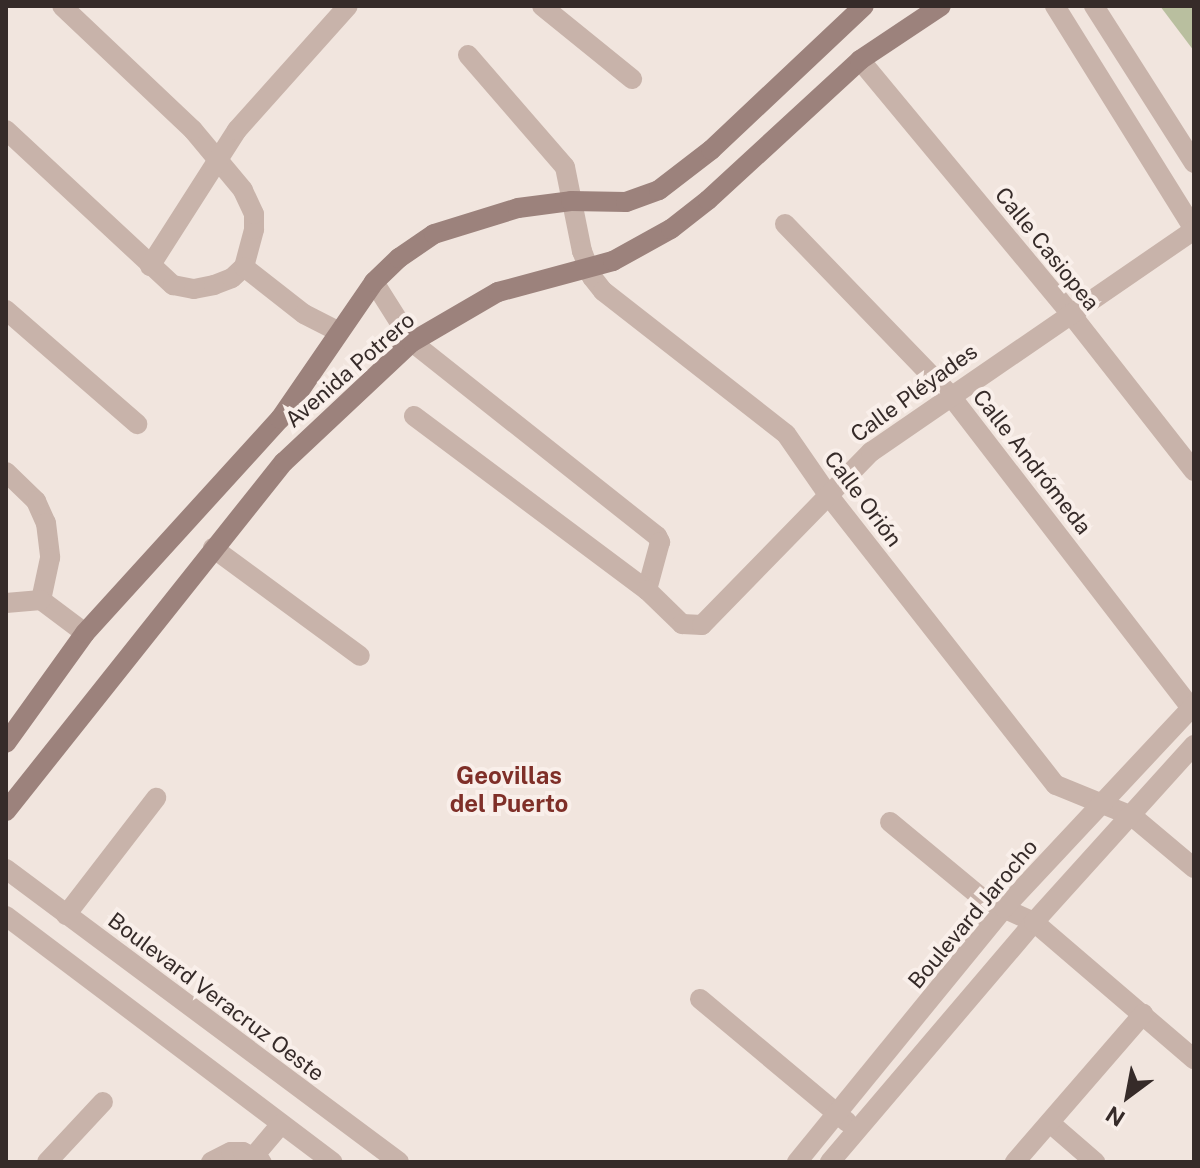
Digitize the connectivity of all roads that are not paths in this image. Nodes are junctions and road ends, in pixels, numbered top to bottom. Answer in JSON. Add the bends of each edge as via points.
{"nodes":[{"id":1,"x":62,"y":6,"type":"edge"},
{"id":2,"x":348,"y":6,"type":"edge"},
{"id":3,"x":542,"y":6,"type":"edge"},
{"id":4,"x":864,"y":6,"type":"edge"},
{"id":5,"x":941,"y":6,"type":"edge"},
{"id":6,"x":1055,"y":6,"type":"edge"},
{"id":7,"x":1094,"y":6,"type":"edge"},
{"id":8,"x":468,"y":55,"type":"dead end"},
{"id":9,"x":860,"y":60,"type":"junction"},
{"id":10,"x":632,"y":79,"type":"dead end"},
{"id":11,"x":6,"y":130,"type":"edge"},
{"id":12,"x":217,"y":159,"type":"junction"},
{"id":13,"x":1194,"y":163,"type":"edge"},
{"id":14,"x":571,"y":201,"type":"junction"},
{"id":15,"x":785,"y":224,"type":"dead end"},
{"id":16,"x":1194,"y":229,"type":"edge"},
{"id":17,"x":150,"y":266,"type":"junction"},
{"id":18,"x":586,"y":266,"type":"junction"},
{"id":19,"x":244,"y":267,"type":"junction"},
{"id":20,"x":374,"y":282,"type":"junction"},
{"id":21,"x":6,"y":310,"type":"edge"},
{"id":22,"x":1070,"y":313,"type":"junction"},
{"id":23,"x":338,"y":331,"type":"junction"},
{"id":24,"x":412,"y":342,"type":"junction"},
{"id":25,"x":950,"y":395,"type":"junction"},
{"id":26,"x":414,"y":416,"type":"dead end"},
{"id":27,"x":137,"y":424,"type":"dead end"},
{"id":28,"x":1194,"y":471,"type":"edge"},
{"id":29,"x":6,"y":472,"type":"edge"},
{"id":30,"x":829,"y":496,"type":"junction"},
{"id":31,"x":213,"y":548,"type":"junction"},
{"id":32,"x":647,"y":590,"type":"junction"},
{"id":33,"x":41,"y":600,"type":"junction"},
{"id":34,"x":6,"y":603,"type":"edge"},
{"id":35,"x":85,"y":633,"type":"junction"},
{"id":36,"x":360,"y":656,"type":"dead end"},
{"id":37,"x":1193,"y":706,"type":"edge"},
{"id":38,"x":6,"y":743,"type":"edge"},
{"id":39,"x":1194,"y":745,"type":"edge"},
{"id":40,"x":156,"y":798,"type":"dead end"},
{"id":41,"x":1101,"y":805,"type":"junction"},
{"id":42,"x":6,"y":811,"type":"edge"},
{"id":43,"x":1132,"y":816,"type":"junction"},
{"id":44,"x":890,"y":822,"type":"dead end"},
{"id":45,"x":1194,"y":868,"type":"edge"},
{"id":46,"x":6,"y":869,"type":"edge"},
{"id":47,"x":1004,"y":908,"type":"junction"},
{"id":48,"x":66,"y":915,"type":"junction"},
{"id":49,"x":6,"y":916,"type":"edge"},
{"id":50,"x":1034,"y":922,"type":"junction"},
{"id":51,"x":700,"y":999,"type":"dead end"},
{"id":52,"x":1143,"y":1014,"type":"junction"},
{"id":53,"x":1194,"y":1059,"type":"edge"},
{"id":54,"x":103,"y":1102,"type":"dead end"},
{"id":55,"x":839,"y":1115,"type":"junction"},
{"id":56,"x":1050,"y":1123,"type":"junction"},
{"id":57,"x":281,"y":1124,"type":"junction"},
{"id":58,"x":858,"y":1130,"type":"junction"},
{"id":59,"x":258,"y":1159,"type":"edge"},
{"id":60,"x":47,"y":1162,"type":"edge"},
{"id":61,"x":211,"y":1162,"type":"edge"},
{"id":62,"x":333,"y":1162,"type":"edge"},
{"id":63,"x":399,"y":1162,"type":"edge"},
{"id":64,"x":797,"y":1162,"type":"edge"},
{"id":65,"x":830,"y":1162,"type":"edge"},
{"id":66,"x":1015,"y":1162,"type":"edge"},
{"id":67,"x":1095,"y":1162,"type":"edge"}],
"edges":[{"from":1,"to":12,"type":"street"},
{"from":2,"to":12,"type":"street"},
{"from":3,"to":10,"type":"street"},
{"from":4,"to":14,"type":"street","name":"Avenida Potrero","via":[[711,150],[659,190],[626,202]]},
{"from":5,"to":9,"type":"street","name":"Avenida Potrero"},
{"from":6,"to":16,"type":"street"},
{"from":7,"to":13,"type":"street"},
{"from":8,"to":14,"type":"street","name":"Calle Orión","via":[[559,157],[569,177]]},
{"from":9,"to":18,"type":"street","name":"Avenida Potrero","via":[[692,213],[624,256]]},
{"from":9,"to":22,"type":"street","name":"Calle Casiopea"},
{"from":11,"to":17,"type":"street"},
{"from":12,"to":17,"type":"street"},
{"from":12,"to":19,"type":"street","via":[[243,190],[254,214],[252,248]]},
{"from":14,"to":18,"type":"street","name":"Calle Orión"},
{"from":14,"to":20,"type":"street","name":"Avenida Potrero","via":[[518,208],[434,234]]},
{"from":15,"to":25,"type":"street","name":"Calle Andrómeda"},
{"from":16,"to":22,"type":"street","name":"Calle Pléyades"},
{"from":17,"to":19,"type":"street","via":[[173,285],[194,289],[232,278]]},
{"from":18,"to":24,"type":"street","name":"Avenida Potrero","via":[[498,292]]},
{"from":18,"to":30,"type":"street","name":"Calle Orión","via":[[603,291],[637,321],[776,423]]},
{"from":19,"to":23,"type":"street","via":[[304,314]]},
{"from":20,"to":23,"type":"street","name":"Avenida Potrero"},
{"from":20,"to":24,"type":"street"},
{"from":21,"to":27,"type":"street"},
{"from":22,"to":25,"type":"street","name":"Calle Pléyades"},
{"from":22,"to":28,"type":"street","name":"Calle Casiopea"},
{"from":23,"to":35,"type":"street","name":"Avenida Potrero","via":[[280,419]]},
{"from":24,"to":31,"type":"street","name":"Avenida Potrero","via":[[301,444]]},
{"from":24,"to":32,"type":"street","via":[[657,536]]},
{"from":25,"to":30,"type":"street","name":"Calle Pléyades","via":[[871,452]]},
{"from":25,"to":37,"type":"street","name":"Calle Andrómeda"},
{"from":26,"to":32,"type":"street"},
{"from":29,"to":33,"type":"street","via":[[36,501],[46,523],[50,558]]},
{"from":30,"to":32,"type":"street","name":"Calle Pléyades","via":[[702,625],[682,624]]},
{"from":30,"to":41,"type":"street","name":"Calle Orión","via":[[1047,775],[1069,794]]},
{"from":31,"to":36,"type":"street"},
{"from":31,"to":42,"type":"street","name":"Avenida Potrero"},
{"from":33,"to":34,"type":"street"},
{"from":33,"to":35,"type":"street"},
{"from":35,"to":38,"type":"street","name":"Avenida Potrero"},
{"from":37,"to":41,"type":"street","name":"Boulevard Jarocho"},
{"from":39,"to":43,"type":"street"},
{"from":40,"to":48,"type":"street"},
{"from":41,"to":43,"type":"street","name":"Calle Orión"},
{"from":41,"to":47,"type":"street","name":"Boulevard Jarocho"},
{"from":43,"to":45,"type":"street"},
{"from":43,"to":50,"type":"street"},
{"from":44,"to":47,"type":"street","via":[[983,899]]},
{"from":46,"to":48,"type":"street","name":"Boulevard Veracruz Oeste"},
{"from":47,"to":50,"type":"street"},
{"from":47,"to":55,"type":"street","name":"Boulevard Jarocho"},
{"from":48,"to":63,"type":"street","name":"Boulevard Veracruz Oeste"},
{"from":49,"to":57,"type":"street"},
{"from":50,"to":52,"type":"street"},
{"from":50,"to":58,"type":"street"},
{"from":51,"to":55,"type":"street"},
{"from":52,"to":53,"type":"street"},
{"from":52,"to":56,"type":"street"},
{"from":54,"to":60,"type":"street"},
{"from":55,"to":58,"type":"street"},
{"from":55,"to":64,"type":"street","name":"Boulevard Jarocho"},
{"from":56,"to":66,"type":"street"},
{"from":56,"to":67,"type":"street"},
{"from":57,"to":59,"type":"street"},
{"from":57,"to":62,"type":"street"},
{"from":58,"to":65,"type":"street"},
{"from":59,"to":61,"type":"street","via":[[231,1152]]}]}
